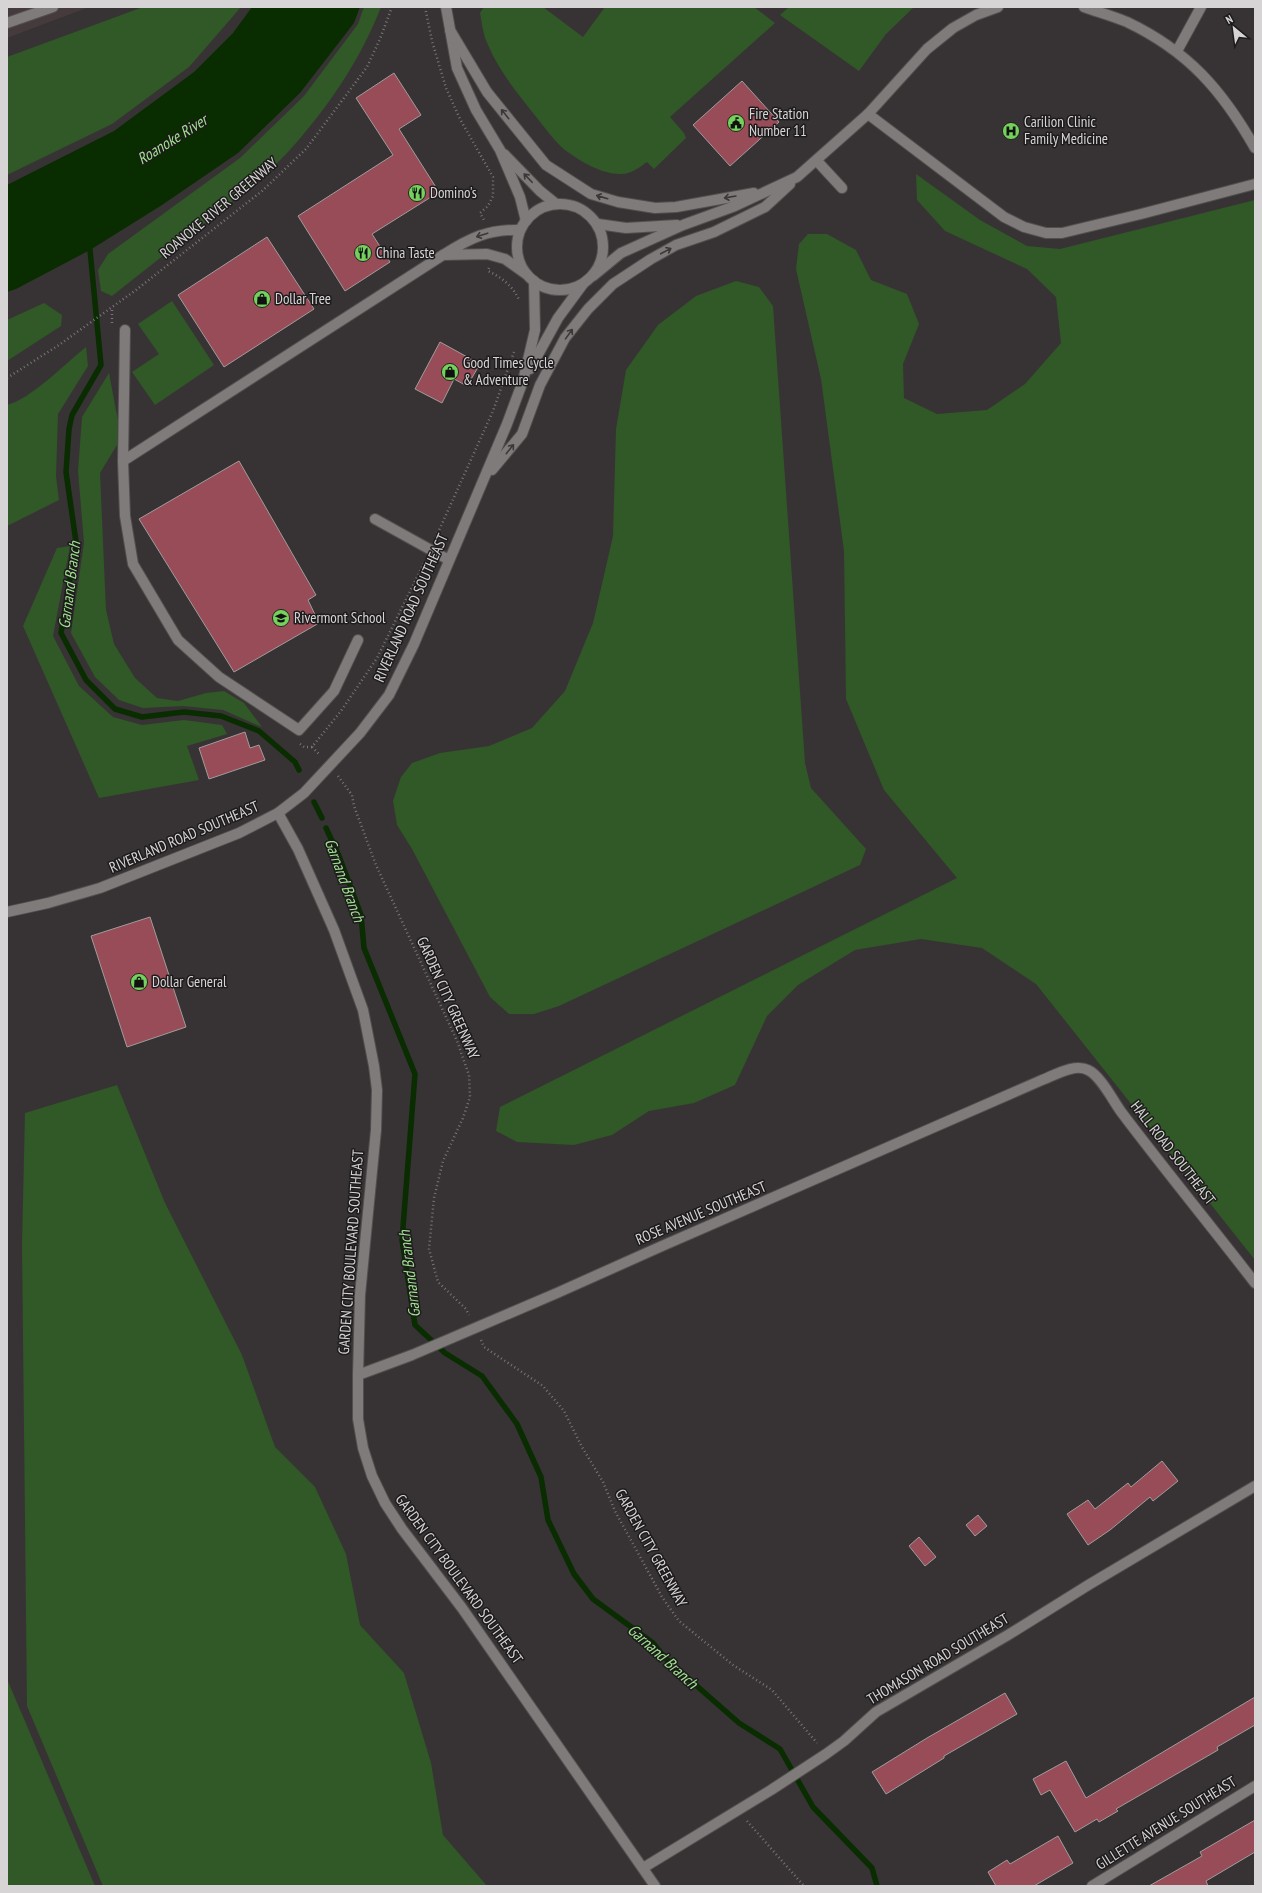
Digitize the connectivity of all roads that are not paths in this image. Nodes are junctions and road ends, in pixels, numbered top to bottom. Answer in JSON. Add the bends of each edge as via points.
{"nodes":[{"id":1,"x":53,"y":7,"type":"edge"},
{"id":2,"x":446,"y":7,"type":"edge"},
{"id":3,"x":998,"y":7,"type":"edge"},
{"id":4,"x":1084,"y":7,"type":"edge"},
{"id":5,"x":1201,"y":7,"type":"edge"},
{"id":6,"x":7,"y":23,"type":"edge"},
{"id":7,"x":450,"y":30,"type":"junction"},
{"id":8,"x":1177,"y":51,"type":"junction"},
{"id":9,"x":868,"y":114,"type":"junction"},
{"id":10,"x":1255,"y":148,"type":"edge"},
{"id":11,"x":500,"y":150,"type":"junction"},
{"id":12,"x":817,"y":161,"type":"junction"},
{"id":13,"x":797,"y":177,"type":"junction"},
{"id":14,"x":1255,"y":184,"type":"edge"},
{"id":15,"x":842,"y":188,"type":"dead end"},
{"id":16,"x":768,"y":190,"type":"junction"},
{"id":17,"x":556,"y":204,"type":"junction"},
{"id":18,"x":526,"y":221,"type":"junction"},
{"id":19,"x":598,"y":224,"type":"junction"},
{"id":20,"x":683,"y":225,"type":"junction"},
{"id":21,"x":520,"y":230,"type":"junction"},
{"id":22,"x":443,"y":255,"type":"junction"},
{"id":23,"x":593,"y":276,"type":"junction"},
{"id":24,"x":530,"y":278,"type":"junction"},
{"id":25,"x":583,"y":284,"type":"junction"},
{"id":26,"x":124,"y":330,"type":"dead end"},
{"id":27,"x":523,"y":381,"type":"junction"},
{"id":28,"x":123,"y":461,"type":"junction"},
{"id":29,"x":485,"y":479,"type":"junction"},
{"id":30,"x":375,"y":518,"type":"dead end"},
{"id":31,"x":449,"y":560,"type":"junction"},
{"id":32,"x":358,"y":640,"type":"dead end"},
{"id":33,"x":278,"y":813,"type":"junction"},
{"id":34,"x":7,"y":912,"type":"edge"},
{"id":35,"x":1055,"y":1075,"type":"joint"},
{"id":36,"x":1255,"y":1283,"type":"edge"},
{"id":37,"x":358,"y":1375,"type":"junction"},
{"id":38,"x":1255,"y":1486,"type":"edge"},
{"id":39,"x":1255,"y":1786,"type":"edge"},
{"id":40,"x":642,"y":1868,"type":"junction"},
{"id":41,"x":655,"y":1886,"type":"edge"},
{"id":42,"x":1092,"y":1886,"type":"edge"}],
"edges":[{"from":1,"to":6,"type":"main road"},
{"from":2,"to":7,"type":"main road"},
{"from":3,"to":9,"type":"main road","via":[[976,15],[953,28],[927,49]]},
{"from":4,"to":8,"type":"main road","via":[[1126,22]]},
{"from":5,"to":8,"type":"main road"},
{"from":7,"to":11,"type":"main road","via":[[457,68],[476,110]]},
{"from":16,"to":7,"type":"main road","one_way":true,"via":[[676,207],[655,208],[618,202],[591,194],[546,165],[487,92]]},
{"from":8,"to":10,"type":"main road","via":[[1202,73],[1225,101]]},
{"from":9,"to":12,"type":"main road"},
{"from":9,"to":14,"type":"main road","via":[[1004,217],[1024,227],[1046,233],[1062,233]]},
{"from":17,"to":11,"type":"main road","one_way":true},
{"from":11,"to":18,"type":"main road","via":[[520,197]]},
{"from":12,"to":13,"type":"main road"},
{"from":12,"to":15,"type":"main road"},
{"from":13,"to":16,"type":"main road"},
{"from":29,"to":13,"type":"main road","one_way":true,"via":[[522,434],[540,386],[565,338],[613,284],[676,245],[714,232],[765,207]]},
{"from":16,"to":20,"type":"main road","via":[[735,206]]},
{"from":17,"to":18,"type":"main road","via":[[538,210]]},
{"from":17,"to":19,"type":"main road","via":[[569,204],[584,210]]},
{"from":18,"to":21,"type":"main road"},
{"from":19,"to":20,"type":"main road","via":[[626,228]]},
{"from":19,"to":23,"type":"main road","via":[[603,240],[602,259]]},
{"from":20,"to":23,"type":"main road","via":[[621,253]]},
{"from":21,"to":22,"type":"main road","one_way":true,"via":[[486,233]]},
{"from":21,"to":24,"type":"main road","via":[[517,248],[519,260]]},
{"from":22,"to":24,"type":"main road","via":[[487,254],[505,259]]},
{"from":22,"to":28,"type":"main road"},
{"from":23,"to":25,"type":"main road"},
{"from":24,"to":25,"type":"main road","via":[[546,288],[558,291]]},
{"from":24,"to":27,"type":"main road","name":"RIVERLAND ROAD SOUTHEAST","via":[[535,330]]},
{"from":25,"to":27,"type":"main road","name":"RIVERLAND ROAD SOUTHEAST","via":[[558,318]]},
{"from":26,"to":28,"type":"main road"},
{"from":27,"to":29,"type":"main road","name":"RIVERLAND ROAD SOUTHEAST"},
{"from":28,"to":32,"type":"main road","via":[[125,516],[133,564],[178,640],[219,677],[299,730],[334,691]]},
{"from":29,"to":31,"type":"main road","name":"RIVERLAND ROAD SOUTHEAST"},
{"from":30,"to":31,"type":"main road"},
{"from":31,"to":33,"type":"main road","name":"RIVERLAND ROAD SOUTHEAST","via":[[414,644],[389,695],[330,766]]},
{"from":33,"to":34,"type":"main road","name":"RIVERLAND ROAD SOUTHEAST","via":[[239,834],[100,888]]},
{"from":33,"to":37,"type":"main road","name":"GARDEN CITY BOULEVARD SOUTHEAST","via":[[298,849],[334,930],[363,1010],[374,1066],[377,1090],[376,1130],[360,1295]]},
{"from":35,"to":36,"type":"main road","name":"HALL ROAD SOUTHEAST","via":[[1080,1068],[1089,1070],[1097,1078]]},
{"from":35,"to":37,"type":"main road","name":"ROSE AVENUE SOUTHEAST","via":[[669,1242],[557,1294]]},
{"from":37,"to":40,"type":"main road","name":"GARDEN CITY BOULEVARD SOUTHEAST","via":[[358,1419],[363,1448],[372,1476],[385,1503],[462,1608]]},
{"from":38,"to":40,"type":"main road","name":"THOMASON ROAD SOUTHEAST","via":[[876,1712],[826,1754]]},
{"from":39,"to":42,"type":"main road","name":"GILLETTE AVENUE SOUTHEAST"},
{"from":40,"to":41,"type":"main road","name":"GARDEN CITY BOULEVARD SOUTHEAST"}]}
